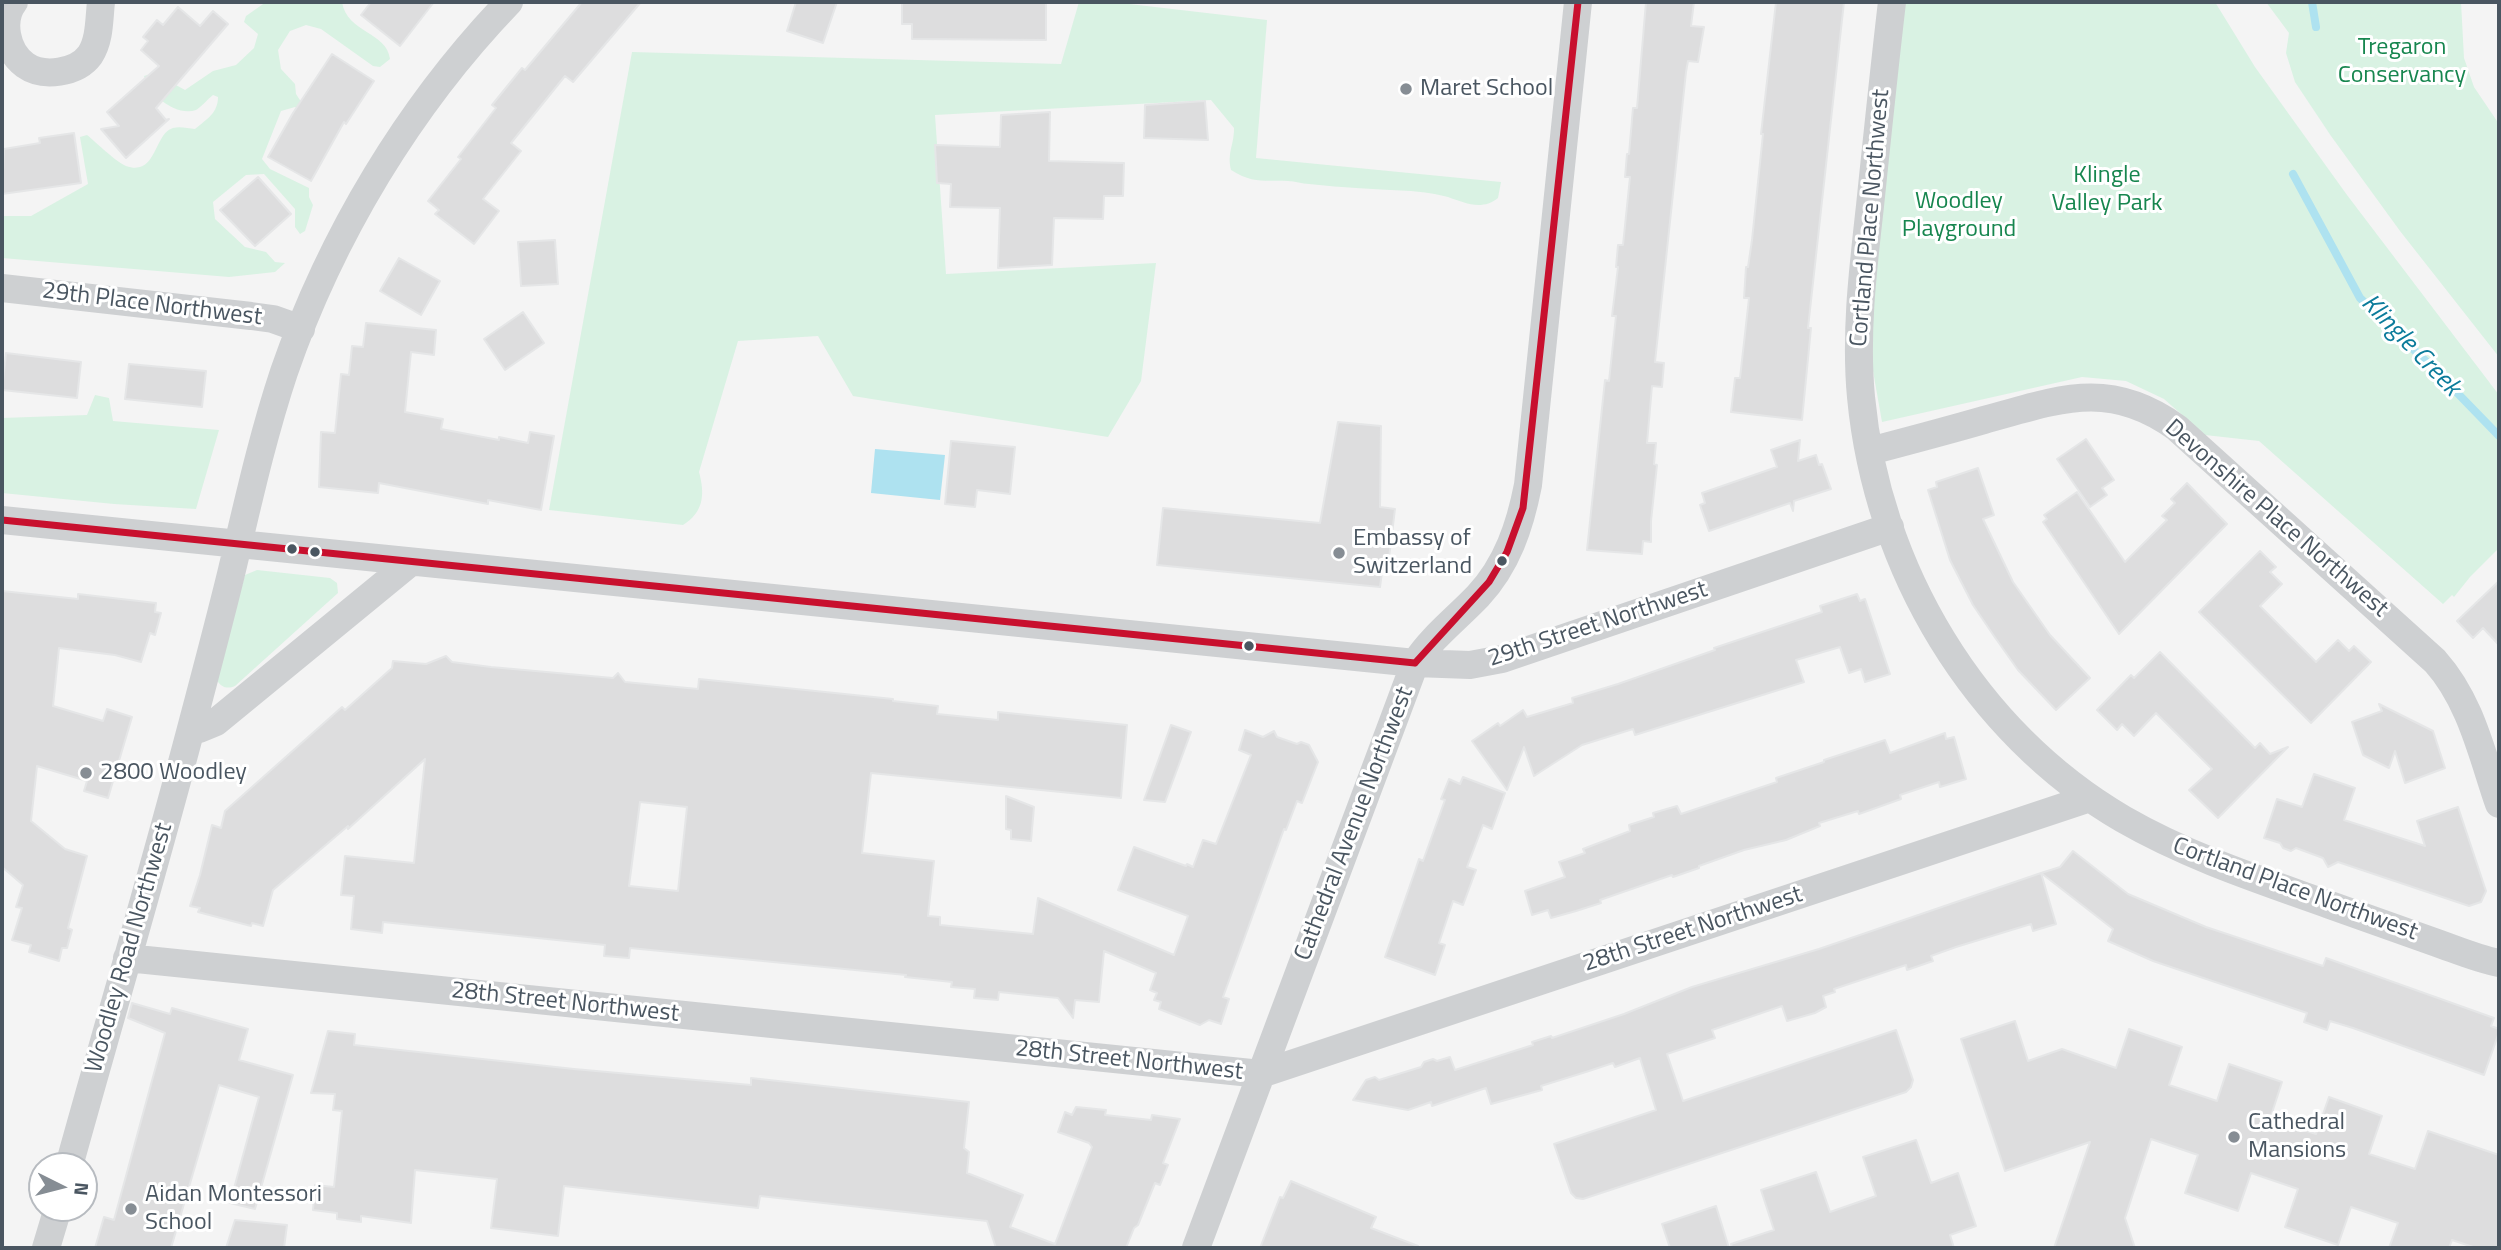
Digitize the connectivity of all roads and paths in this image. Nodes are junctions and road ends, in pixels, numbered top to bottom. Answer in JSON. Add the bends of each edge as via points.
{"nodes":[{"id":1,"x":14,"y":2,"type":"edge"},
{"id":2,"x":102,"y":2,"type":"edge"},
{"id":3,"x":509,"y":2,"type":"edge"},
{"id":4,"x":1578,"y":2,"type":"edge"},
{"id":5,"x":1892,"y":2,"type":"edge"},
{"id":6,"x":2,"y":288,"type":"edge"},
{"id":7,"x":301,"y":329,"type":"junction"},
{"id":8,"x":1870,"y":451,"type":"junction"},
{"id":9,"x":2,"y":520,"type":"edge"},
{"id":10,"x":1890,"y":527,"type":"junction"},
{"id":11,"x":238,"y":545,"type":"junction"},
{"id":12,"x":411,"y":562,"type":"junction"},
{"id":13,"x":1415,"y":663,"type":"junction"},
{"id":14,"x":191,"y":729,"type":"junction"},
{"id":15,"x":2090,"y":798,"type":"junction"},
{"id":16,"x":2499,"y":804,"type":"edge"},
{"id":17,"x":127,"y":958,"type":"junction"},
{"id":18,"x":2499,"y":963,"type":"edge"},
{"id":19,"x":1261,"y":1074,"type":"junction"},
{"id":20,"x":73,"y":1152,"type":"edge"},
{"id":21,"x":54,"y":1222,"type":"edge"},
{"id":22,"x":47,"y":1248,"type":"edge"},
{"id":23,"x":1196,"y":1248,"type":"edge"}],
"edges":[{"from":1,"to":2,"type":"street","via":[[5,23],[13,52],[26,66],[58,72],[77,66],[89,55],[97,40]]},
{"from":3,"to":7,"type":"street","name":"Woodley Road Northwest","via":[[442,80],[384,163]]},
{"from":4,"to":13,"type":"street","name":"Cathedral Avenue Northwest","via":[[1524,508],[1494,576]]},
{"from":5,"to":8,"type":"street","name":"Cortland Place Northwest","via":[[1860,308],[1861,397]]},
{"from":6,"to":7,"type":"street","name":"29th Place Northwest","via":[[273,319]]},
{"from":7,"to":11,"type":"street","name":"Woodley Road Northwest","via":[[283,374]]},
{"from":8,"to":10,"type":"street","name":"Cortland Place Northwest"},
{"from":8,"to":16,"type":"street","name":"Devonshire Place Northwest","via":[[2068,398],[2111,398],[2159,416],[2446,673],[2467,709]]},
{"from":9,"to":11,"type":"street","name":"29th Street Northwest"},
{"from":10,"to":13,"type":"street","name":"29th Street Northwest","via":[[1502,659],[1470,665]]},
{"from":10,"to":15,"type":"street","name":"Cortland Place Northwest","via":[[1914,590],[1961,668],[2026,744]]},
{"from":11,"to":12,"type":"street","name":"29th Street Northwest"},
{"from":11,"to":14,"type":"street","name":"Woodley Road Northwest"},
{"from":12,"to":13,"type":"street","name":"29th Street Northwest"},
{"from":12,"to":14,"type":"street","via":[[216,722]]},
{"from":13,"to":19,"type":"street","name":"Cathedral Avenue Northwest"},
{"from":14,"to":17,"type":"street","name":"Woodley Road Northwest"},
{"from":15,"to":18,"type":"street","name":"Cortland Place Northwest","via":[[2202,859]]},
{"from":15,"to":19,"type":"street","name":"28th Street Northwest"},
{"from":17,"to":19,"type":"street","name":"28th Street Northwest"},
{"from":17,"to":20,"type":"street","name":"Woodley Road Northwest"},
{"from":19,"to":23,"type":"street","name":"Cathedral Avenue Northwest"},
{"from":21,"to":22,"type":"street"}]}
